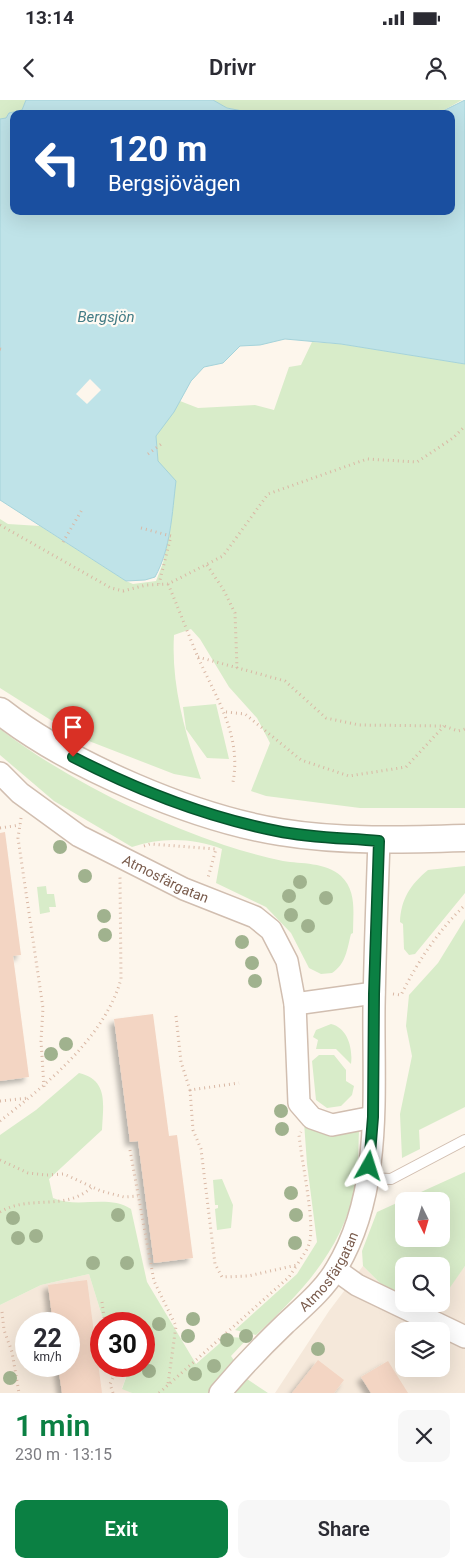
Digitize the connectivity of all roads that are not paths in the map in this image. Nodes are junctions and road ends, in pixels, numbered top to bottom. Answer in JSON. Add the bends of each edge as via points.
{"nodes":[{"id":1,"x":0,"y":711,"type":"edge"},
{"id":2,"x":0,"y":773,"type":"edge"},
{"id":3,"x":465,"y":838,"type":"edge"},
{"id":4,"x":379,"y":841,"type":"junction"},
{"id":5,"x":374,"y":994,"type":"junction"},
{"id":6,"x":295,"y":1004,"type":"junction"},
{"id":7,"x":373,"y":1117,"type":"junction"},
{"id":8,"x":465,"y":1140,"type":"edge"},
{"id":9,"x":367,"y":1178,"type":"junction"},
{"id":10,"x":336,"y":1270,"type":"junction"},
{"id":11,"x":465,"y":1337,"type":"edge"},
{"id":12,"x":220,"y":1393,"type":"edge"}],
"edges":[{"from":1,"to":4,"type":"street","via":[[38,738],[94,768],[193,810],[278,832]]},
{"from":2,"to":6,"type":"street","name":"Atmosfärgatan","via":[[32,802],[79,836],[184,889],[255,917],[271,930],[288,961]]},
{"from":3,"to":4,"type":"street"},
{"from":4,"to":5,"type":"street","name":"Atmosfärgatan"},
{"from":5,"to":6,"type":"street"},
{"from":5,"to":7,"type":"street","name":"Atmosfärgatan"},
{"from":6,"to":7,"type":"street","name":"Atmosfärgatan","via":[[299,1102],[312,1118],[332,1125]]},
{"from":7,"to":9,"type":"street","name":"Atmosfärgatan"},
{"from":8,"to":9,"type":"lane","via":[[391,1179]]},
{"from":9,"to":10,"type":"street","name":"Atmosfärgatan","via":[[350,1242]]},
{"from":10,"to":11,"type":"street","via":[[357,1285]]},
{"from":10,"to":12,"type":"street","name":"Atmosfärgatan"}]}
